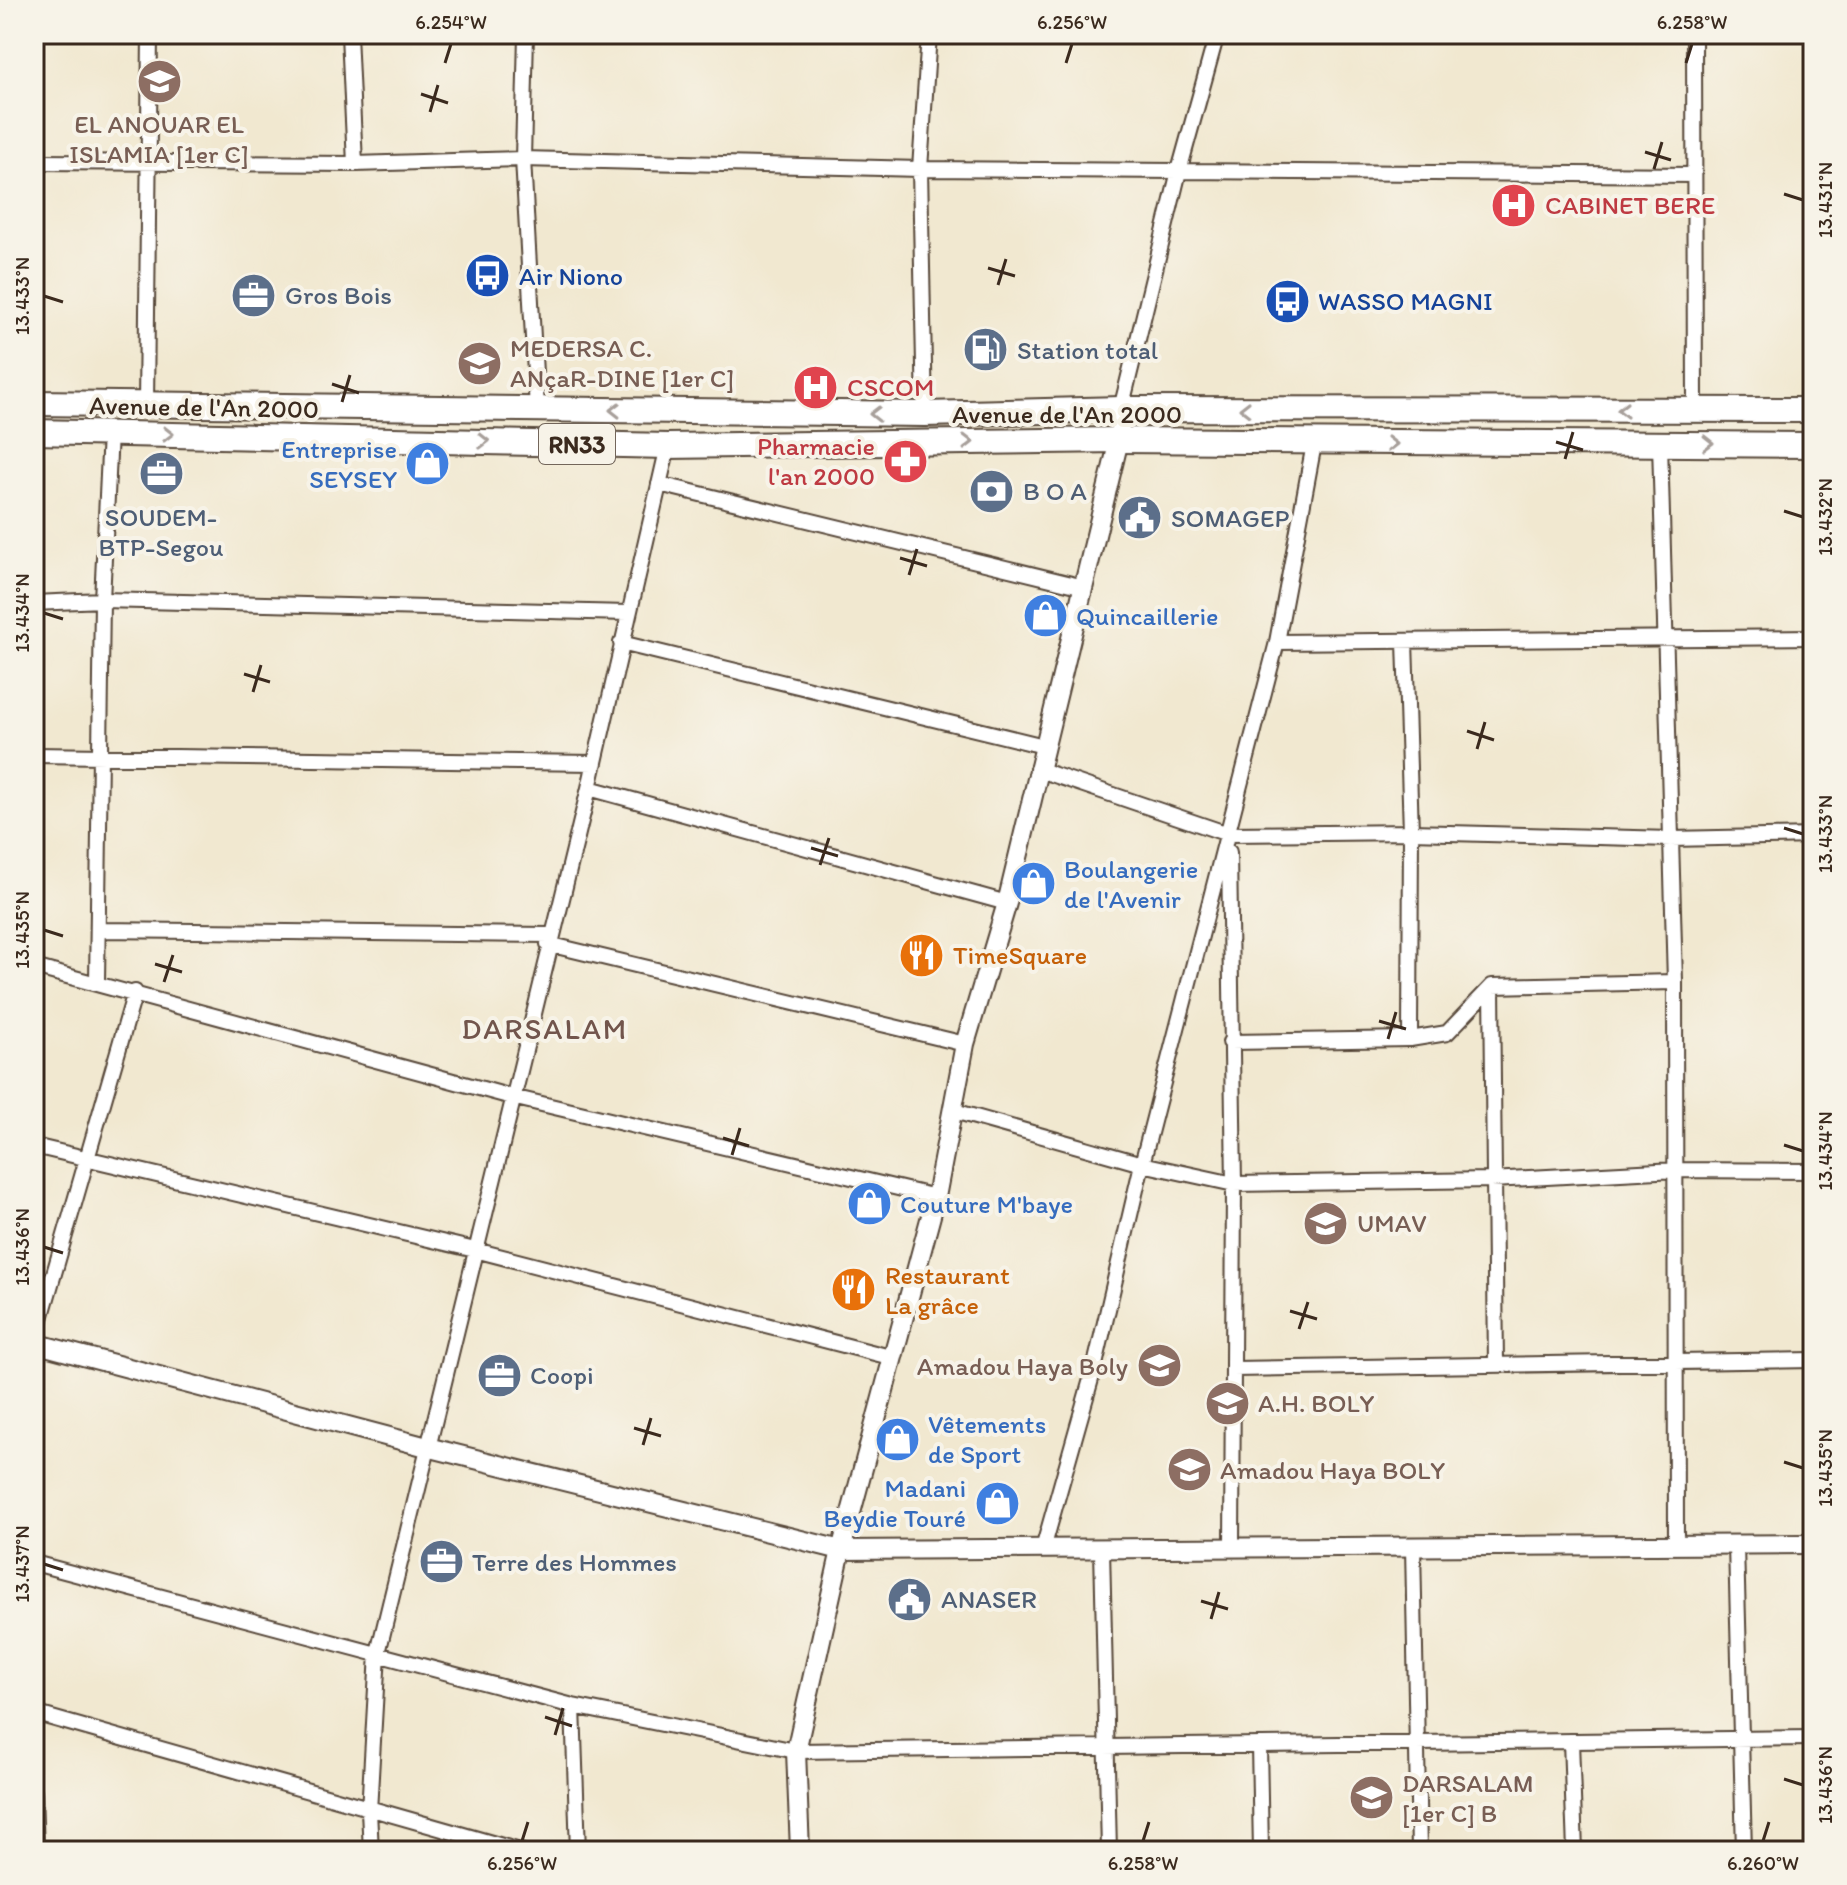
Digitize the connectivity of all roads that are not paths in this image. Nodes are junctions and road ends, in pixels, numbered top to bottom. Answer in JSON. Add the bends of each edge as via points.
{"nodes":[{"id":1,"x":150,"y":34,"type":"edge"},
{"id":2,"x":349,"y":34,"type":"edge"},
{"id":3,"x":526,"y":34,"type":"edge"},
{"id":4,"x":929,"y":34,"type":"edge"},
{"id":5,"x":1217,"y":34,"type":"edge"},
{"id":6,"x":1694,"y":34,"type":"edge"},
{"id":7,"x":523,"y":159,"type":"junction"},
{"id":8,"x":34,"y":162,"type":"edge"},
{"id":9,"x":148,"y":163,"type":"junction"},
{"id":10,"x":355,"y":164,"type":"junction"},
{"id":11,"x":920,"y":169,"type":"junction"},
{"id":12,"x":1179,"y":171,"type":"junction"},
{"id":13,"x":1694,"y":175,"type":"junction"},
{"id":14,"x":34,"y":403,"type":"edge"},
{"id":15,"x":146,"y":405,"type":"junction"},
{"id":16,"x":537,"y":409,"type":"junction"},
{"id":17,"x":1121,"y":409,"type":"junction"},
{"id":18,"x":1813,"y":410,"type":"edge"},
{"id":19,"x":1695,"y":411,"type":"junction"},
{"id":20,"x":925,"y":414,"type":"junction"},
{"id":21,"x":34,"y":432,"type":"edge"},
{"id":22,"x":110,"y":433,"type":"junction"},
{"id":23,"x":1119,"y":440,"type":"junction"},
{"id":24,"x":1660,"y":443,"type":"junction"},
{"id":25,"x":1314,"y":444,"type":"junction"},
{"id":26,"x":1813,"y":445,"type":"edge"},
{"id":27,"x":668,"y":446,"type":"junction"},
{"id":28,"x":659,"y":484,"type":"junction"},
{"id":29,"x":1084,"y":587,"type":"junction"},
{"id":30,"x":102,"y":600,"type":"junction"},
{"id":31,"x":34,"y":603,"type":"edge"},
{"id":32,"x":628,"y":613,"type":"junction"},
{"id":33,"x":1813,"y":637,"type":"edge"},
{"id":34,"x":1405,"y":641,"type":"junction"},
{"id":35,"x":1665,"y":641,"type":"junction"},
{"id":36,"x":1277,"y":642,"type":"junction"},
{"id":37,"x":621,"y":643,"type":"junction"},
{"id":38,"x":1044,"y":746,"type":"junction"},
{"id":39,"x":34,"y":755,"type":"edge"},
{"id":40,"x":99,"y":756,"type":"junction"},
{"id":41,"x":595,"y":763,"type":"junction"},
{"id":42,"x":1037,"y":769,"type":"junction"},
{"id":43,"x":589,"y":788,"type":"junction"},
{"id":44,"x":1411,"y":832,"type":"junction"},
{"id":45,"x":1228,"y":834,"type":"junction"},
{"id":46,"x":1813,"y":836,"type":"edge"},
{"id":47,"x":1671,"y":839,"type":"junction"},
{"id":48,"x":1007,"y":903,"type":"junction"},
{"id":49,"x":99,"y":930,"type":"junction"},
{"id":50,"x":549,"y":940,"type":"junction"},
{"id":51,"x":34,"y":967,"type":"edge"},
{"id":52,"x":1675,"y":982,"type":"junction"},
{"id":53,"x":97,"y":983,"type":"junction"},
{"id":54,"x":1492,"y":986,"type":"junction"},
{"id":55,"x":135,"y":992,"type":"junction"},
{"id":56,"x":1410,"y":1039,"type":"junction"},
{"id":57,"x":1230,"y":1042,"type":"junction"},
{"id":58,"x":965,"y":1044,"type":"junction"},
{"id":59,"x":512,"y":1097,"type":"junction"},
{"id":60,"x":954,"y":1111,"type":"junction"},
{"id":61,"x":34,"y":1146,"type":"edge"},
{"id":62,"x":88,"y":1160,"type":"junction"},
{"id":63,"x":1142,"y":1164,"type":"junction"},
{"id":64,"x":1676,"y":1170,"type":"junction"},
{"id":65,"x":1813,"y":1171,"type":"edge"},
{"id":66,"x":1491,"y":1180,"type":"junction"},
{"id":67,"x":1234,"y":1184,"type":"junction"},
{"id":68,"x":936,"y":1197,"type":"junction"},
{"id":69,"x":475,"y":1250,"type":"junction"},
{"id":70,"x":34,"y":1343,"type":"edge"},
{"id":71,"x":894,"y":1358,"type":"junction"},
{"id":72,"x":1813,"y":1360,"type":"edge"},
{"id":73,"x":1678,"y":1361,"type":"junction"},
{"id":74,"x":1496,"y":1365,"type":"junction"},
{"id":75,"x":1233,"y":1369,"type":"junction"},
{"id":76,"x":427,"y":1447,"type":"junction"},
{"id":77,"x":1813,"y":1544,"type":"edge"},
{"id":78,"x":1676,"y":1545,"type":"junction"},
{"id":79,"x":1736,"y":1545,"type":"junction"},
{"id":80,"x":1413,"y":1547,"type":"junction"},
{"id":81,"x":1232,"y":1548,"type":"junction"},
{"id":82,"x":1043,"y":1549,"type":"junction"},
{"id":83,"x":1102,"y":1549,"type":"junction"},
{"id":84,"x":841,"y":1550,"type":"junction"},
{"id":85,"x":34,"y":1563,"type":"edge"},
{"id":86,"x":378,"y":1653,"type":"junction"},
{"id":87,"x":573,"y":1706,"type":"junction"},
{"id":88,"x":34,"y":1713,"type":"edge"},
{"id":89,"x":1813,"y":1738,"type":"edge"},
{"id":90,"x":1741,"y":1739,"type":"junction"},
{"id":91,"x":1571,"y":1741,"type":"junction"},
{"id":92,"x":1417,"y":1743,"type":"junction"},
{"id":93,"x":1259,"y":1745,"type":"junction"},
{"id":94,"x":1107,"y":1747,"type":"junction"},
{"id":95,"x":796,"y":1751,"type":"junction"},
{"id":96,"x":34,"y":1791,"type":"edge"},
{"id":97,"x":369,"y":1811,"type":"junction"},
{"id":98,"x":36,"y":1851,"type":"edge"},
{"id":99,"x":371,"y":1851,"type":"edge"},
{"id":100,"x":520,"y":1851,"type":"edge"},
{"id":101,"x":578,"y":1851,"type":"edge"},
{"id":102,"x":800,"y":1851,"type":"edge"},
{"id":103,"x":1109,"y":1851,"type":"edge"},
{"id":104,"x":1261,"y":1851,"type":"edge"},
{"id":105,"x":1419,"y":1851,"type":"edge"},
{"id":106,"x":1575,"y":1851,"type":"edge"},
{"id":107,"x":1744,"y":1851,"type":"edge"}],
"edges":[{"from":1,"to":9,"type":"street"},
{"from":2,"to":10,"type":"street"},
{"from":3,"to":7,"type":"street"},
{"from":4,"to":11,"type":"street"},
{"from":5,"to":12,"type":"street"},
{"from":6,"to":13,"type":"street"},
{"from":7,"to":10,"type":"street"},
{"from":7,"to":11,"type":"street"},
{"from":7,"to":16,"type":"street"},
{"from":8,"to":9,"type":"street"},
{"from":9,"to":10,"type":"street"},
{"from":9,"to":15,"type":"street"},
{"from":11,"to":12,"type":"street"},
{"from":11,"to":20,"type":"street"},
{"from":12,"to":13,"type":"street"},
{"from":12,"to":17,"type":"street"},
{"from":13,"to":19,"type":"street"},
{"from":14,"to":15,"type":"main road","name":"Avenue de l'An 2000","number":"RN33"},
{"from":15,"to":16,"type":"main road","name":"Avenue de l'An 2000","number":"RN33"},
{"from":20,"to":16,"type":"main road","name":"Avenue de l'An 2000","number":"RN33","one_way":true},
{"from":19,"to":17,"type":"main road","name":"Avenue de l'An 2000","one_way":true},
{"from":17,"to":20,"type":"main road","name":"Avenue de l'An 2000","number":"RN33"},
{"from":17,"to":23,"type":"street"},
{"from":18,"to":19,"type":"main road","name":"Avenue de l'An 2000"},
{"from":21,"to":22,"type":"main road","name":"Avenue de l'An 2000","number":"RN33"},
{"from":22,"to":27,"type":"main road","name":"Avenue de l'An 2000","number":"RN33","one_way":true},
{"from":22,"to":30,"type":"street"},
{"from":23,"to":25,"type":"main road","name":"Avenue de l'An 2000"},
{"from":27,"to":23,"type":"main road","name":"Avenue de l'An 2000","number":"RN33","one_way":true},
{"from":23,"to":29,"type":"street"},
{"from":25,"to":24,"type":"main road","name":"Avenue de l'An 2000","one_way":true},
{"from":24,"to":26,"type":"main road","name":"Avenue de l'An 2000","one_way":true},
{"from":24,"to":35,"type":"street"},
{"from":25,"to":36,"type":"street"},
{"from":27,"to":28,"type":"street"},
{"from":28,"to":29,"type":"street"},
{"from":28,"to":32,"type":"street"},
{"from":29,"to":38,"type":"street"},
{"from":30,"to":31,"type":"street"},
{"from":30,"to":32,"type":"street"},
{"from":30,"to":40,"type":"street"},
{"from":32,"to":37,"type":"street"},
{"from":33,"to":35,"type":"street"},
{"from":34,"to":35,"type":"street"},
{"from":34,"to":36,"type":"street"},
{"from":34,"to":44,"type":"street"},
{"from":35,"to":47,"type":"street"},
{"from":36,"to":45,"type":"street"},
{"from":37,"to":38,"type":"street"},
{"from":37,"to":41,"type":"street"},
{"from":38,"to":42,"type":"street"},
{"from":39,"to":40,"type":"street"},
{"from":40,"to":41,"type":"street"},
{"from":40,"to":49,"type":"street"},
{"from":41,"to":43,"type":"street"},
{"from":42,"to":45,"type":"street"},
{"from":42,"to":48,"type":"street"},
{"from":43,"to":48,"type":"street"},
{"from":43,"to":50,"type":"street"},
{"from":44,"to":45,"type":"street"},
{"from":44,"to":47,"type":"street"},
{"from":44,"to":56,"type":"street"},
{"from":45,"to":57,"type":"street"},
{"from":45,"to":63,"type":"street"},
{"from":46,"to":47,"type":"street"},
{"from":47,"to":52,"type":"street"},
{"from":48,"to":58,"type":"street"},
{"from":49,"to":50,"type":"street"},
{"from":49,"to":53,"type":"street"},
{"from":50,"to":58,"type":"street"},
{"from":50,"to":59,"type":"street"},
{"from":51,"to":53,"type":"street"},
{"from":52,"to":54,"type":"street"},
{"from":52,"to":64,"type":"street"},
{"from":53,"to":55,"type":"street"},
{"from":54,"to":56,"type":"street","via":[[1447,1033]]},
{"from":54,"to":66,"type":"street"},
{"from":55,"to":59,"type":"street"},
{"from":55,"to":62,"type":"street"},
{"from":56,"to":57,"type":"street"},
{"from":57,"to":67,"type":"street"},
{"from":58,"to":60,"type":"street"},
{"from":59,"to":68,"type":"street"},
{"from":59,"to":69,"type":"street"},
{"from":60,"to":63,"type":"street"},
{"from":60,"to":68,"type":"street"},
{"from":61,"to":62,"type":"street"},
{"from":62,"to":69,"type":"street"},
{"from":62,"to":70,"type":"street"},
{"from":63,"to":67,"type":"street"},
{"from":63,"to":82,"type":"street","via":[[1095,1365]]},
{"from":64,"to":65,"type":"street"},
{"from":64,"to":66,"type":"street"},
{"from":64,"to":73,"type":"street"},
{"from":66,"to":67,"type":"street"},
{"from":66,"to":74,"type":"street"},
{"from":67,"to":75,"type":"street"},
{"from":68,"to":71,"type":"street"},
{"from":69,"to":71,"type":"street"},
{"from":69,"to":76,"type":"street"},
{"from":70,"to":76,"type":"street"},
{"from":71,"to":84,"type":"street"},
{"from":72,"to":73,"type":"street"},
{"from":73,"to":74,"type":"street"},
{"from":73,"to":78,"type":"street"},
{"from":74,"to":75,"type":"street"},
{"from":75,"to":81,"type":"street"},
{"from":76,"to":84,"type":"street"},
{"from":76,"to":86,"type":"street"},
{"from":77,"to":79,"type":"street"},
{"from":78,"to":79,"type":"street"},
{"from":78,"to":80,"type":"street"},
{"from":79,"to":90,"type":"street"},
{"from":80,"to":81,"type":"street"},
{"from":80,"to":92,"type":"street"},
{"from":81,"to":83,"type":"street"},
{"from":82,"to":83,"type":"street"},
{"from":82,"to":84,"type":"street"},
{"from":83,"to":94,"type":"street"},
{"from":84,"to":95,"type":"street"},
{"from":85,"to":86,"type":"street"},
{"from":86,"to":87,"type":"street"},
{"from":86,"to":97,"type":"street"},
{"from":87,"to":95,"type":"street"},
{"from":87,"to":101,"type":"street"},
{"from":88,"to":97,"type":"street"},
{"from":89,"to":90,"type":"street"},
{"from":90,"to":91,"type":"street"},
{"from":90,"to":107,"type":"street"},
{"from":91,"to":92,"type":"street"},
{"from":91,"to":106,"type":"street"},
{"from":92,"to":93,"type":"street"},
{"from":92,"to":105,"type":"street"},
{"from":93,"to":94,"type":"street"},
{"from":93,"to":104,"type":"street"},
{"from":94,"to":95,"type":"street"},
{"from":94,"to":103,"type":"street"},
{"from":95,"to":102,"type":"street"},
{"from":96,"to":98,"type":"street"},
{"from":97,"to":99,"type":"street"},
{"from":97,"to":100,"type":"street"}]}
